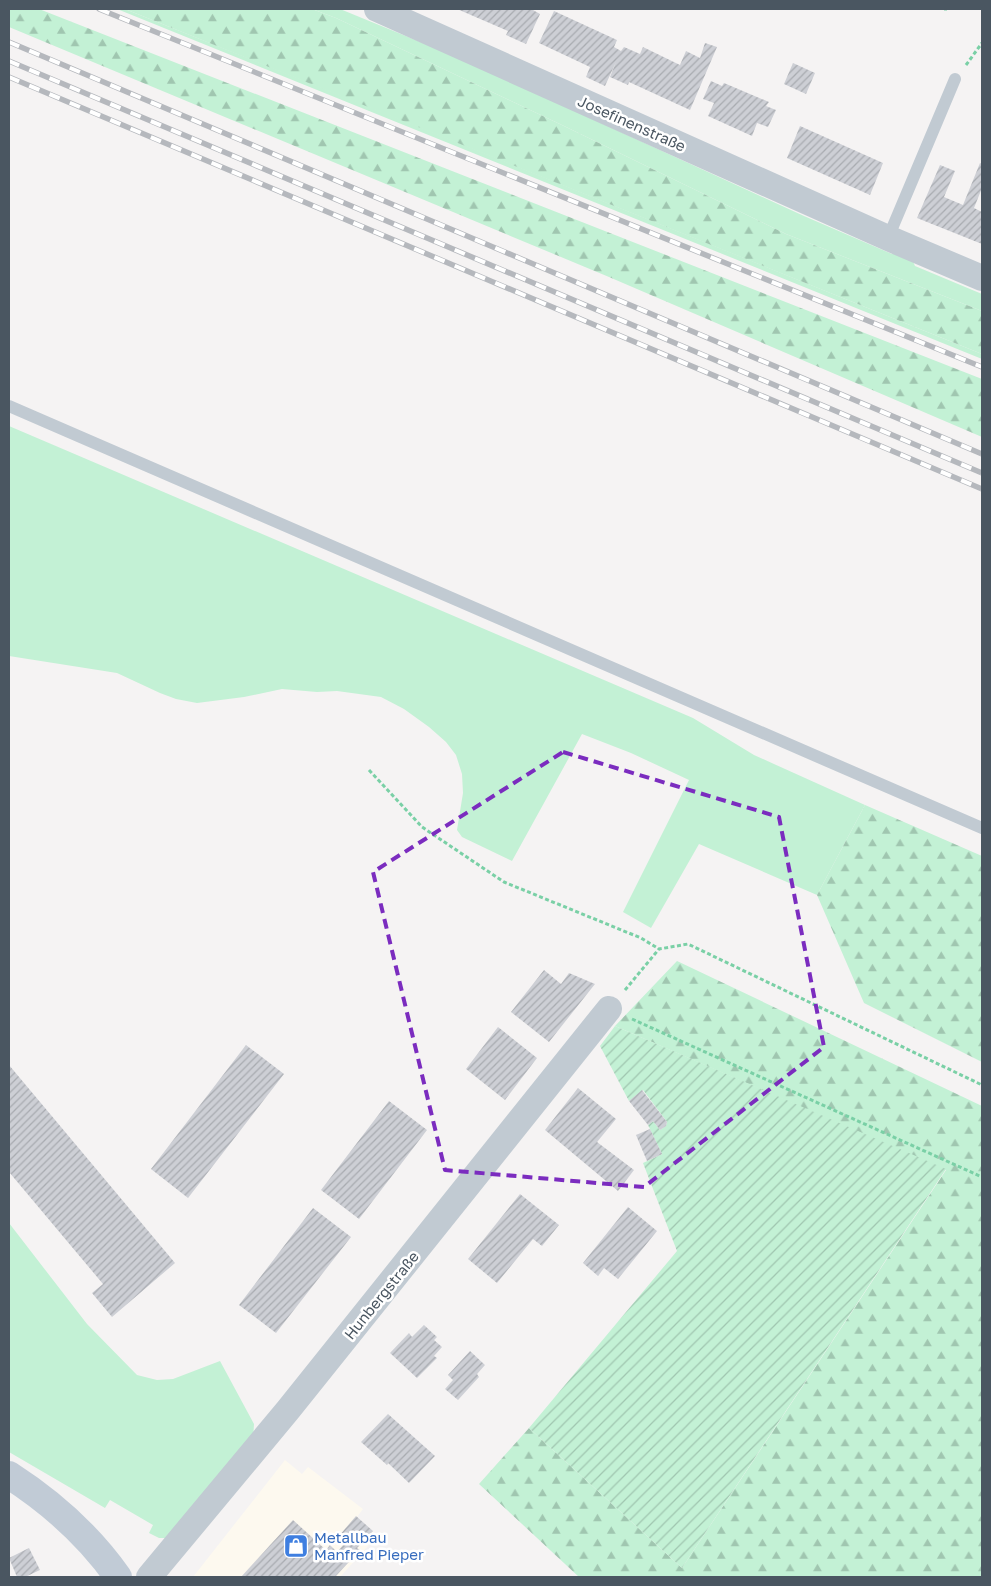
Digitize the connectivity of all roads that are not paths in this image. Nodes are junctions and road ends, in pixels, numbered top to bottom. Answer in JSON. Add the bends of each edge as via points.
{"nodes":[{"id":1,"x":377,"y":9,"type":"edge"},
{"id":2,"x":955,"y":79,"type":"road end"},
{"id":3,"x":888,"y":238,"type":"junction"},
{"id":4,"x":982,"y":278,"type":"edge"},
{"id":5,"x":9,"y":406,"type":"edge"},
{"id":6,"x":982,"y":828,"type":"edge"},
{"id":7,"x":609,"y":1009,"type":"road end"},
{"id":8,"x":9,"y":1474,"type":"edge"},
{"id":9,"x":118,"y":1577,"type":"edge"},
{"id":10,"x":149,"y":1577,"type":"edge"}],
"edges":[{"from":1,"to":3,"type":"street","name":"Josefinenstraße"},
{"from":2,"to":3,"type":"lane"},
{"from":3,"to":4,"type":"street","name":"Josefinenstraße"},
{"from":5,"to":6,"type":"lane"},
{"from":7,"to":10,"type":"street","name":"Hunbergstraße","via":[[288,1410]]},
{"from":8,"to":9,"type":"main road","via":[[66,1519]]}]}
